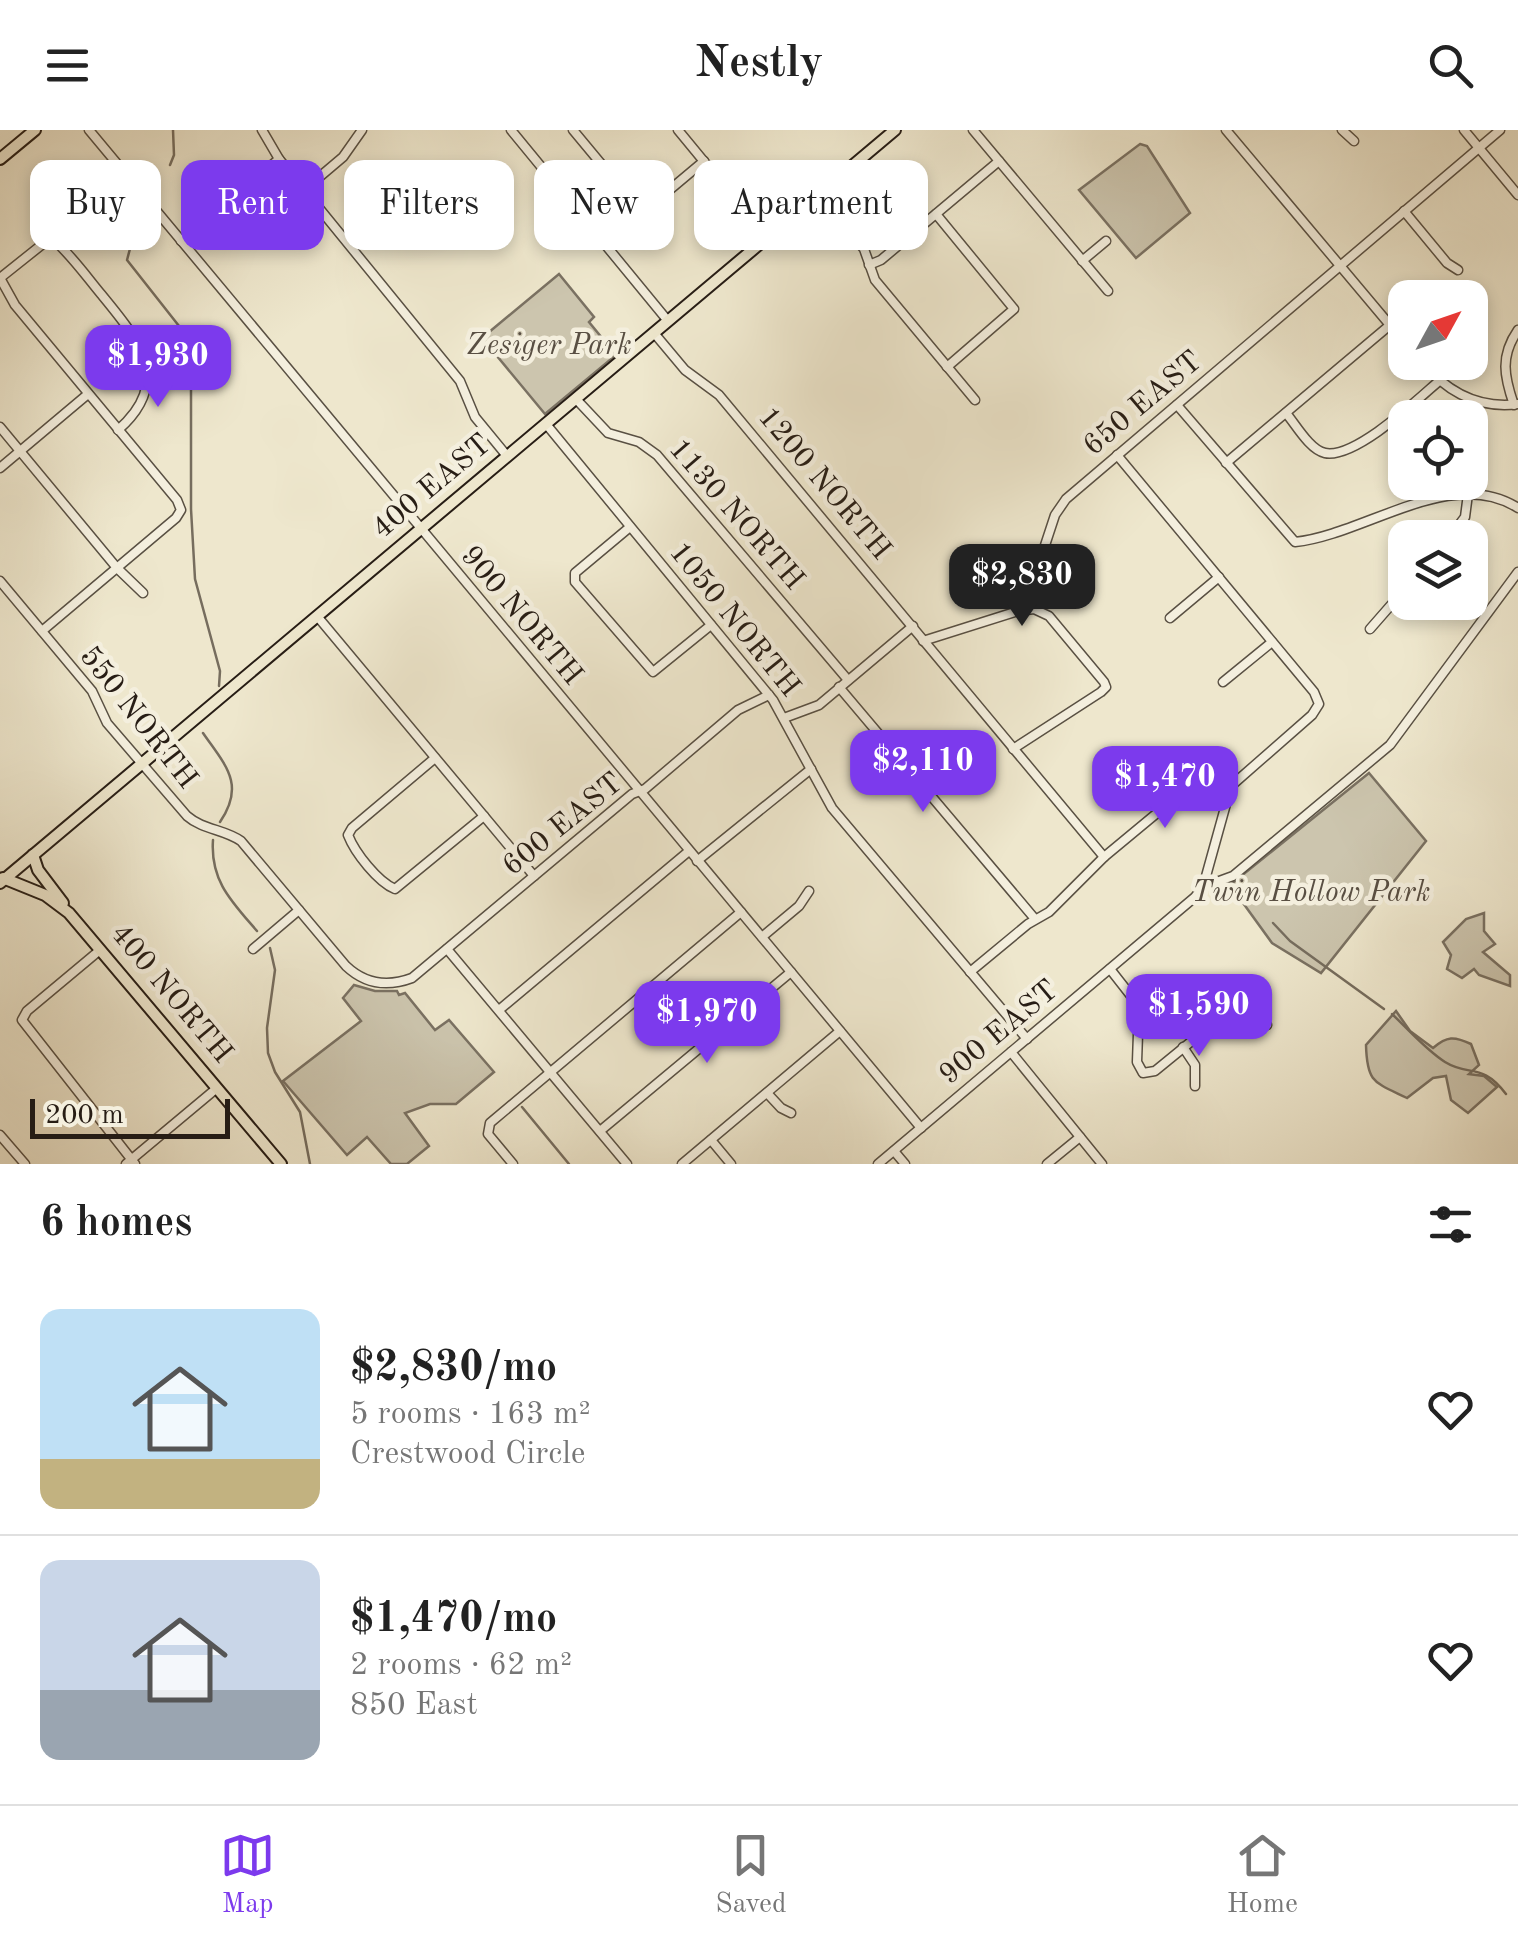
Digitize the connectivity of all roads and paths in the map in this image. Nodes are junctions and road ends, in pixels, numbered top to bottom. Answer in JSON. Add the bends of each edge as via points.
{"nodes":[{"id":1,"x":35,"y":130,"type":"edge"},
{"id":2,"x":90,"y":130,"type":"edge"},
{"id":3,"x":262,"y":130,"type":"edge"},
{"id":4,"x":362,"y":130,"type":"edge"},
{"id":5,"x":511,"y":130,"type":"edge"},
{"id":6,"x":573,"y":130,"type":"edge"},
{"id":7,"x":678,"y":130,"type":"edge"},
{"id":8,"x":972,"y":130,"type":"edge"},
{"id":9,"x":1226,"y":130,"type":"edge"},
{"id":10,"x":1342,"y":130,"type":"edge"},
{"id":11,"x":1464,"y":130,"type":"edge"},
{"id":12,"x":1500,"y":130,"type":"edge"},
{"id":13,"x":893,"y":131,"type":"edge"},
{"id":14,"x":1354,"y":141,"type":"dead end"},
{"id":15,"x":1479,"y":148,"type":"junction"},
{"id":16,"x":0,"y":159,"type":"edge"},
{"id":17,"x":279,"y":159,"type":"edge"},
{"id":18,"x":536,"y":160,"type":"edge"},
{"id":19,"x":598,"y":160,"type":"edge"},
{"id":20,"x":703,"y":160,"type":"edge"},
{"id":21,"x":859,"y":160,"type":"edge"},
{"id":22,"x":999,"y":161,"type":"junction"},
{"id":23,"x":694,"y":170,"type":"edge"},
{"id":24,"x":324,"y":173,"type":"edge"},
{"id":25,"x":674,"y":187,"type":"edge"},
{"id":26,"x":1518,"y":195,"type":"edge"},
{"id":27,"x":1404,"y":211,"type":"junction"},
{"id":28,"x":324,"y":214,"type":"edge"},
{"id":29,"x":936,"y":214,"type":"junction"},
{"id":30,"x":181,"y":241,"type":"edge"},
{"id":31,"x":1106,"y":241,"type":"dead end"},
{"id":32,"x":188,"y":250,"type":"edge"},
{"id":33,"x":610,"y":250,"type":"edge"},
{"id":34,"x":753,"y":250,"type":"edge"},
{"id":35,"x":864,"y":250,"type":"edge"},
{"id":36,"x":1082,"y":261,"type":"junction"},
{"id":37,"x":868,"y":265,"type":"junction"},
{"id":38,"x":1340,"y":266,"type":"junction"},
{"id":39,"x":1458,"y":270,"type":"dead end"},
{"id":40,"x":0,"y":278,"type":"edge"},
{"id":41,"x":1108,"y":292,"type":"dead end"},
{"id":42,"x":668,"y":321,"type":"junction"},
{"id":43,"x":1388,"y":324,"type":"edge"},
{"id":44,"x":1388,"y":328,"type":"edge"},
{"id":45,"x":1518,"y":330,"type":"edge"},
{"id":46,"x":654,"y":333,"type":"junction"},
{"id":47,"x":948,"y":367,"type":"junction"},
{"id":48,"x":1439,"y":381,"type":"joint"},
{"id":49,"x":88,"y":394,"type":"junction"},
{"id":50,"x":576,"y":398,"type":"junction"},
{"id":51,"x":975,"y":400,"type":"dead end"},
{"id":52,"x":1177,"y":404,"type":"junction"},
{"id":53,"x":1516,"y":405,"type":"edge"},
{"id":54,"x":1286,"y":413,"type":"junction"},
{"id":55,"x":546,"y":424,"type":"junction"},
{"id":56,"x":0,"y":427,"type":"edge"},
{"id":57,"x":118,"y":430,"type":"junction"},
{"id":58,"x":20,"y":451,"type":"junction"},
{"id":59,"x":1118,"y":455,"type":"junction"},
{"id":60,"x":508,"y":456,"type":"junction"},
{"id":61,"x":1226,"y":464,"type":"junction"},
{"id":62,"x":0,"y":468,"type":"edge"},
{"id":63,"x":1488,"y":496,"type":"edge"},
{"id":64,"x":1434,"y":500,"type":"edge"},
{"id":65,"x":1518,"y":508,"type":"edge"},
{"id":66,"x":630,"y":527,"type":"junction"},
{"id":67,"x":420,"y":530,"type":"junction"},
{"id":68,"x":117,"y":568,"type":"junction"},
{"id":69,"x":1518,"y":572,"type":"edge"},
{"id":70,"x":1219,"y":577,"type":"junction"},
{"id":71,"x":0,"y":581,"type":"edge"},
{"id":72,"x":143,"y":592,"type":"dead end"},
{"id":73,"x":1024,"y":609,"type":"junction"},
{"id":74,"x":1388,"y":609,"type":"edge"},
{"id":75,"x":316,"y":616,"type":"junction"},
{"id":76,"x":1170,"y":618,"type":"dead end"},
{"id":77,"x":711,"y":625,"type":"junction"},
{"id":78,"x":913,"y":626,"type":"junction"},
{"id":79,"x":1370,"y":630,"type":"dead end"},
{"id":80,"x":42,"y":631,"type":"junction"},
{"id":81,"x":924,"y":641,"type":"junction"},
{"id":82,"x":1272,"y":642,"type":"junction"},
{"id":83,"x":848,"y":680,"type":"junction"},
{"id":84,"x":1223,"y":682,"type":"dead end"},
{"id":85,"x":839,"y":687,"type":"junction"},
{"id":86,"x":769,"y":695,"type":"junction"},
{"id":87,"x":784,"y":718,"type":"junction"},
{"id":88,"x":1013,"y":749,"type":"junction"},
{"id":89,"x":435,"y":758,"type":"junction"},
{"id":90,"x":1163,"y":762,"type":"dead end"},
{"id":91,"x":142,"y":763,"type":"junction"},
{"id":92,"x":811,"y":768,"type":"junction"},
{"id":93,"x":639,"y":791,"type":"junction"},
{"id":94,"x":1183,"y":792,"type":"junction"},
{"id":95,"x":1225,"y":802,"type":"junction"},
{"id":96,"x":484,"y":816,"type":"junction"},
{"id":97,"x":689,"y":850,"type":"junction"},
{"id":98,"x":33,"y":854,"type":"junction"},
{"id":99,"x":1104,"y":857,"type":"junction"},
{"id":100,"x":698,"y":861,"type":"junction"},
{"id":101,"x":534,"y":876,"type":"junction"},
{"id":102,"x":1,"y":877,"type":"edge"},
{"id":103,"x":1203,"y":886,"type":"junction"},
{"id":104,"x":808,"y":891,"type":"dead end"},
{"id":105,"x":299,"y":910,"type":"junction"},
{"id":106,"x":740,"y":912,"type":"junction"},
{"id":107,"x":68,"y":913,"type":"junction"},
{"id":108,"x":1035,"y":919,"type":"junction"},
{"id":109,"x":762,"y":937,"type":"junction"},
{"id":110,"x":447,"y":948,"type":"junction"},
{"id":111,"x":253,"y":949,"type":"dead end"},
{"id":112,"x":100,"y":950,"type":"junction"},
{"id":113,"x":1110,"y":969,"type":"junction"},
{"id":114,"x":790,"y":972,"type":"junction"},
{"id":115,"x":970,"y":972,"type":"junction"},
{"id":116,"x":382,"y":983,"type":"joint"},
{"id":117,"x":499,"y":1010,"type":"junction"},
{"id":118,"x":1267,"y":1026,"type":"dead end"},
{"id":119,"x":840,"y":1031,"type":"junction"},
{"id":120,"x":1027,"y":1039,"type":"junction"},
{"id":121,"x":1183,"y":1047,"type":"junction"},
{"id":122,"x":1012,"y":1052,"type":"junction"},
{"id":123,"x":550,"y":1072,"type":"junction"},
{"id":124,"x":1195,"y":1086,"type":"dead end"},
{"id":125,"x":217,"y":1088,"type":"junction"},
{"id":126,"x":767,"y":1093,"type":"junction"},
{"id":127,"x":791,"y":1112,"type":"dead end"},
{"id":128,"x":921,"y":1128,"type":"junction"},
{"id":129,"x":600,"y":1131,"type":"junction"},
{"id":130,"x":0,"y":1135,"type":"edge"},
{"id":131,"x":1080,"y":1137,"type":"junction"},
{"id":132,"x":711,"y":1140,"type":"junction"},
{"id":133,"x":894,"y":1151,"type":"junction"},
{"id":134,"x":131,"y":1163,"type":"edge"},
{"id":135,"x":24,"y":1164,"type":"edge"},
{"id":136,"x":282,"y":1164,"type":"edge"},
{"id":137,"x":513,"y":1164,"type":"edge"},
{"id":138,"x":628,"y":1164,"type":"edge"},
{"id":139,"x":682,"y":1164,"type":"edge"},
{"id":140,"x":731,"y":1164,"type":"edge"},
{"id":141,"x":878,"y":1164,"type":"edge"},
{"id":142,"x":905,"y":1164,"type":"edge"},
{"id":143,"x":1047,"y":1164,"type":"edge"},
{"id":144,"x":1102,"y":1164,"type":"edge"}],
"edges":[{"from":1,"to":16,"type":"main road"},
{"from":2,"to":30,"type":"street","name":"900 NORTH"},
{"from":3,"to":17,"type":"street"},
{"from":4,"to":24,"type":"street"},
{"from":5,"to":18,"type":"street"},
{"from":6,"to":19,"type":"street"},
{"from":7,"to":20,"type":"street"},
{"from":8,"to":22,"type":"street"},
{"from":9,"to":38,"type":"street"},
{"from":10,"to":14,"type":"street"},
{"from":11,"to":15,"type":"street"},
{"from":12,"to":15,"type":"street","name":"650 EAST"},
{"from":13,"to":21,"type":"main road","name":"400 EAST"},
{"from":15,"to":26,"type":"street"},
{"from":15,"to":27,"type":"street","name":"650 EAST"},
{"from":22,"to":29,"type":"street"},
{"from":22,"to":36,"type":"street"},
{"from":23,"to":25,"type":"street"},
{"from":27,"to":38,"type":"street","name":"650 EAST"},
{"from":27,"to":39,"type":"street"},
{"from":28,"to":60,"type":"street","via":[[458,377],[475,417]]},
{"from":29,"to":37,"type":"street"},
{"from":29,"to":47,"type":"street","via":[[1014,309]]},
{"from":31,"to":36,"type":"street"},
{"from":32,"to":67,"type":"street","name":"900 NORTH"},
{"from":33,"to":42,"type":"street"},
{"from":34,"to":42,"type":"main road","name":"400 EAST"},
{"from":35,"to":37,"type":"street"},
{"from":36,"to":41,"type":"street"},
{"from":37,"to":47,"type":"street"},
{"from":38,"to":43,"type":"street"},
{"from":38,"to":52,"type":"street","name":"650 EAST"},
{"from":40,"to":49,"type":"street"},
{"from":40,"to":57,"type":"street","via":[[49,239],[135,336],[147,368],[140,404]]},
{"from":42,"to":46,"type":"main road","name":"400 EAST"},
{"from":44,"to":54,"type":"street"},
{"from":45,"to":53,"type":"street","via":[[1504,361]]},
{"from":46,"to":50,"type":"main road","name":"400 EAST"},
{"from":46,"to":78,"type":"street","name":"1200 NORTH","via":[[684,370],[719,395]]},
{"from":47,"to":51,"type":"street"},
{"from":48,"to":53,"type":"street","via":[[1456,394]]},
{"from":48,"to":54,"type":"street","via":[[1378,432],[1330,453],[1316,449]]},
{"from":49,"to":57,"type":"street"},
{"from":49,"to":58,"type":"street"},
{"from":50,"to":55,"type":"main road","name":"400 EAST"},
{"from":50,"to":83,"type":"street","name":"1130 NORTH","via":[[608,433],[657,455]]},
{"from":52,"to":59,"type":"street","name":"650 EAST"},
{"from":52,"to":61,"type":"street"},
{"from":54,"to":61,"type":"street"},
{"from":55,"to":60,"type":"main road","name":"400 EAST"},
{"from":55,"to":66,"type":"street","name":"1050 NORTH"},
{"from":56,"to":58,"type":"street"},
{"from":57,"to":68,"type":"street","via":[[180,510]]},
{"from":58,"to":62,"type":"street"},
{"from":58,"to":68,"type":"street"},
{"from":59,"to":70,"type":"street"},
{"from":59,"to":73,"type":"street","name":"650 EAST","via":[[1059,506]]},
{"from":60,"to":67,"type":"main road","name":"400 EAST"},
{"from":61,"to":64,"type":"street","via":[[1295,542]]},
{"from":63,"to":65,"type":"street"},
{"from":66,"to":77,"type":"street","name":"1050 NORTH"},
{"from":66,"to":77,"type":"street","via":[[573,576],[653,672]]},
{"from":67,"to":75,"type":"main road","name":"400 EAST"},
{"from":67,"to":93,"type":"street","name":"900 NORTH"},
{"from":68,"to":72,"type":"street"},
{"from":68,"to":80,"type":"street"},
{"from":69,"to":103,"type":"street","via":[[1384,750],[1232,876]]},
{"from":70,"to":76,"type":"street"},
{"from":70,"to":82,"type":"street"},
{"from":71,"to":80,"type":"street","name":"550 NORTH"},
{"from":73,"to":81,"type":"street"},
{"from":73,"to":88,"type":"street","via":[[1048,616],[1106,686]]},
{"from":74,"to":79,"type":"street"},
{"from":75,"to":89,"type":"street"},
{"from":75,"to":91,"type":"main road","name":"400 EAST"},
{"from":77,"to":86,"type":"street","name":"1050 NORTH"},
{"from":78,"to":81,"type":"street","name":"1200 NORTH"},
{"from":78,"to":83,"type":"street"},
{"from":80,"to":91,"type":"street","name":"550 NORTH"},
{"from":81,"to":88,"type":"street","name":"1200 NORTH"},
{"from":82,"to":84,"type":"street"},
{"from":82,"to":95,"type":"street","via":[[1319,704],[1236,779]]},
{"from":83,"to":85,"type":"street"},
{"from":85,"to":87,"type":"street","via":[[814,707]]},
{"from":85,"to":108,"type":"street"},
{"from":86,"to":87,"type":"street","name":"1050 NORTH"},
{"from":86,"to":93,"type":"street","name":"600 EAST","via":[[738,710]]},
{"from":87,"to":92,"type":"street","name":"1050 NORTH"},
{"from":88,"to":99,"type":"street","name":"1200 NORTH"},
{"from":89,"to":96,"type":"street"},
{"from":89,"to":96,"type":"street","via":[[348,835],[350,842],[392,890]]},
{"from":90,"to":94,"type":"street"},
{"from":91,"to":98,"type":"main road","name":"400 EAST"},
{"from":91,"to":105,"type":"street","name":"550 NORTH","via":[[191,820],[244,844]]},
{"from":92,"to":100,"type":"street"},
{"from":92,"to":115,"type":"street","name":"1050 NORTH","via":[[832,808]]},
{"from":93,"to":97,"type":"street","name":"900 NORTH"},
{"from":93,"to":101,"type":"street","name":"600 EAST"},
{"from":94,"to":95,"type":"street"},
{"from":94,"to":99,"type":"street"},
{"from":95,"to":103,"type":"street"},
{"from":96,"to":101,"type":"street"},
{"from":97,"to":100,"type":"street","name":"900 NORTH"},
{"from":97,"to":117,"type":"street"},
{"from":98,"to":102,"type":"main road","name":"400 EAST"},
{"from":98,"to":107,"type":"main road"},
{"from":99,"to":108,"type":"street"},
{"from":100,"to":106,"type":"street","name":"900 NORTH"},
{"from":101,"to":110,"type":"street","name":"600 EAST"},
{"from":102,"to":107,"type":"main road","name":"400 NORTH"},
{"from":103,"to":113,"type":"street","name":"900 EAST"},
{"from":104,"to":109,"type":"street"},
{"from":105,"to":111,"type":"street"},
{"from":105,"to":116,"type":"street","name":"550 NORTH","via":[[350,970]]},
{"from":106,"to":109,"type":"street","name":"900 NORTH"},
{"from":106,"to":123,"type":"street"},
{"from":107,"to":112,"type":"main road","name":"400 NORTH"},
{"from":108,"to":115,"type":"street"},
{"from":109,"to":114,"type":"street","name":"900 NORTH"},
{"from":110,"to":116,"type":"street","name":"600 EAST","via":[[409,980]]},
{"from":110,"to":117,"type":"street"},
{"from":112,"to":125,"type":"main road","name":"400 NORTH"},
{"from":112,"to":134,"type":"street","via":[[22,1020]]},
{"from":113,"to":120,"type":"street","name":"900 EAST"},
{"from":113,"to":121,"type":"street","via":[[1139,1006],[1137,1064],[1143,1073]]},
{"from":114,"to":119,"type":"street","name":"900 NORTH"},
{"from":114,"to":129,"type":"street"},
{"from":115,"to":120,"type":"street","name":"1050 NORTH"},
{"from":117,"to":123,"type":"street"},
{"from":118,"to":121,"type":"street","via":[[1242,1000]]},
{"from":119,"to":126,"type":"street"},
{"from":119,"to":128,"type":"street","name":"900 NORTH"},
{"from":120,"to":122,"type":"street","name":"900 EAST"},
{"from":121,"to":124,"type":"street","via":[[1194,1065]]},
{"from":122,"to":128,"type":"street","name":"900 EAST"},
{"from":122,"to":131,"type":"street"},
{"from":123,"to":129,"type":"street"},
{"from":123,"to":137,"type":"street","via":[[487,1128]]},
{"from":125,"to":134,"type":"street"},
{"from":125,"to":136,"type":"main road","name":"400 NORTH"},
{"from":126,"to":127,"type":"street"},
{"from":126,"to":132,"type":"street"},
{"from":128,"to":133,"type":"street","name":"900 EAST"},
{"from":129,"to":138,"type":"street"},
{"from":130,"to":135,"type":"street"},
{"from":131,"to":143,"type":"street"},
{"from":131,"to":144,"type":"street"},
{"from":132,"to":139,"type":"street"},
{"from":132,"to":140,"type":"street"},
{"from":133,"to":141,"type":"street","name":"900 EAST"},
{"from":133,"to":142,"type":"street"}]}
